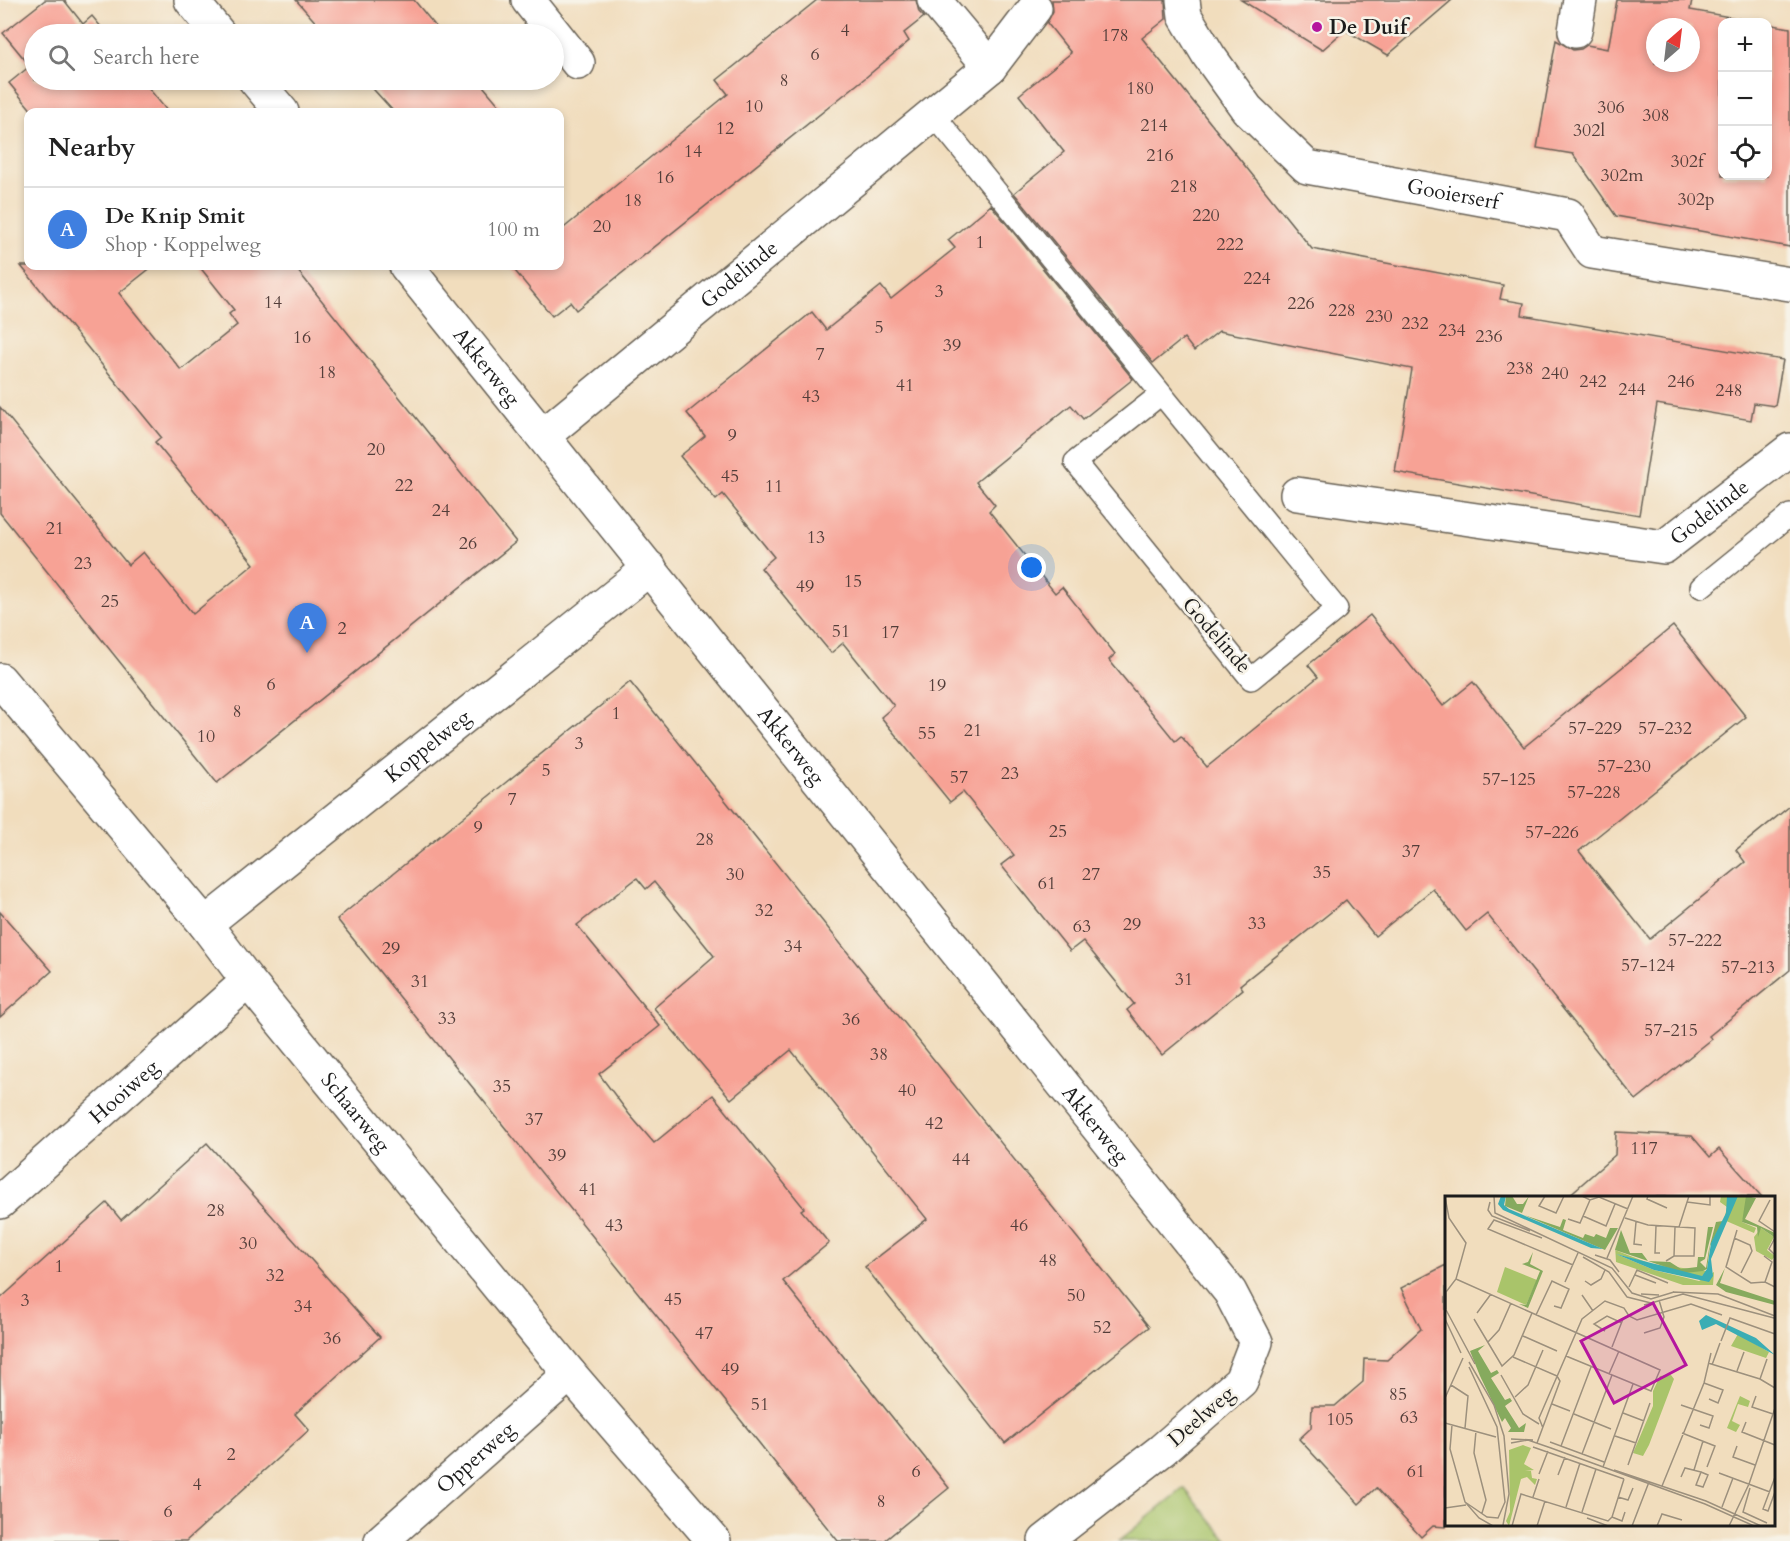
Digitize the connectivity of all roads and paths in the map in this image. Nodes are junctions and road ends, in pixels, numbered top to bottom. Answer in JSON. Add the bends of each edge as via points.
{"nodes":[{"id":1,"x":191,"y":0,"type":"edge"},
{"id":2,"x":528,"y":0,"type":"edge"},
{"id":3,"x":934,"y":0,"type":"edge"},
{"id":4,"x":1183,"y":0,"type":"edge"},
{"id":5,"x":1035,"y":8,"type":"dead end"},
{"id":6,"x":211,"y":24,"type":"edge"},
{"id":7,"x":547,"y":24,"type":"edge"},
{"id":8,"x":564,"y":45,"type":"edge"},
{"id":9,"x":578,"y":63,"type":"dead end"},
{"id":10,"x":990,"y":68,"type":"junction"},
{"id":11,"x":263,"y":90,"type":"edge"},
{"id":12,"x":279,"y":108,"type":"edge"},
{"id":13,"x":933,"y":114,"type":"junction"},
{"id":14,"x":409,"y":270,"type":"edge"},
{"id":15,"x":1790,"y":284,"type":"edge"},
{"id":16,"x":1161,"y":394,"type":"junction"},
{"id":17,"x":543,"y":436,"type":"junction"},
{"id":18,"x":1790,"y":450,"type":"edge"},
{"id":19,"x":1298,"y":494,"type":"dead end"},
{"id":20,"x":1790,"y":515,"type":"edge"},
{"id":21,"x":650,"y":568,"type":"junction"},
{"id":22,"x":1701,"y":587,"type":"dead end"},
{"id":23,"x":0,"y":680,"type":"edge"},
{"id":24,"x":205,"y":924,"type":"junction"},
{"id":25,"x":248,"y":981,"type":"junction"},
{"id":26,"x":0,"y":1202,"type":"edge"},
{"id":27,"x":1176,"y":1227,"type":"joint"},
{"id":28,"x":570,"y":1374,"type":"junction"},
{"id":29,"x":381,"y":1541,"type":"edge"},
{"id":30,"x":714,"y":1541,"type":"edge"},
{"id":31,"x":1046,"y":1541,"type":"edge"}],
"edges":[{"from":1,"to":6,"type":"street"},
{"from":2,"to":7,"type":"street"},
{"from":3,"to":10,"type":"street"},
{"from":4,"to":15,"type":"street","name":"Gooierserf","via":[[1185,16],[1209,57],[1247,109],[1307,167],[1568,215],[1592,252]]},
{"from":5,"to":10,"type":"street","name":"Godelinde"},
{"from":8,"to":9,"type":"street"},
{"from":10,"to":13,"type":"street","name":"Godelinde"},
{"from":11,"to":12,"type":"street"},
{"from":13,"to":16,"type":"lane","name":"Godelinde"},
{"from":13,"to":17,"type":"street","name":"Godelinde"},
{"from":14,"to":17,"type":"street","name":"Akkerweg"},
{"from":16,"to":16,"type":"lane","name":"Godelinde","via":[[1337,609],[1251,679],[1075,462]]},
{"from":17,"to":21,"type":"street","name":"Akkerweg"},
{"from":18,"to":19,"type":"street","name":"Godelinde","via":[[1664,547]]},
{"from":20,"to":22,"type":"lane"},
{"from":21,"to":24,"type":"street","name":"Koppelweg"},
{"from":21,"to":27,"type":"street","name":"Akkerweg"},
{"from":23,"to":24,"type":"street","name":"Schaarweg"},
{"from":24,"to":25,"type":"street","name":"Schaarweg"},
{"from":25,"to":26,"type":"street","name":"Hooiweg"},
{"from":25,"to":28,"type":"street","name":"Schaarweg"},
{"from":27,"to":31,"type":"street","name":"Deelweg","via":[[1230,1292],[1256,1342],[1241,1381],[1162,1450]]},
{"from":28,"to":29,"type":"street","name":"Opperweg"},
{"from":28,"to":30,"type":"street","name":"Schaarweg"}]}
